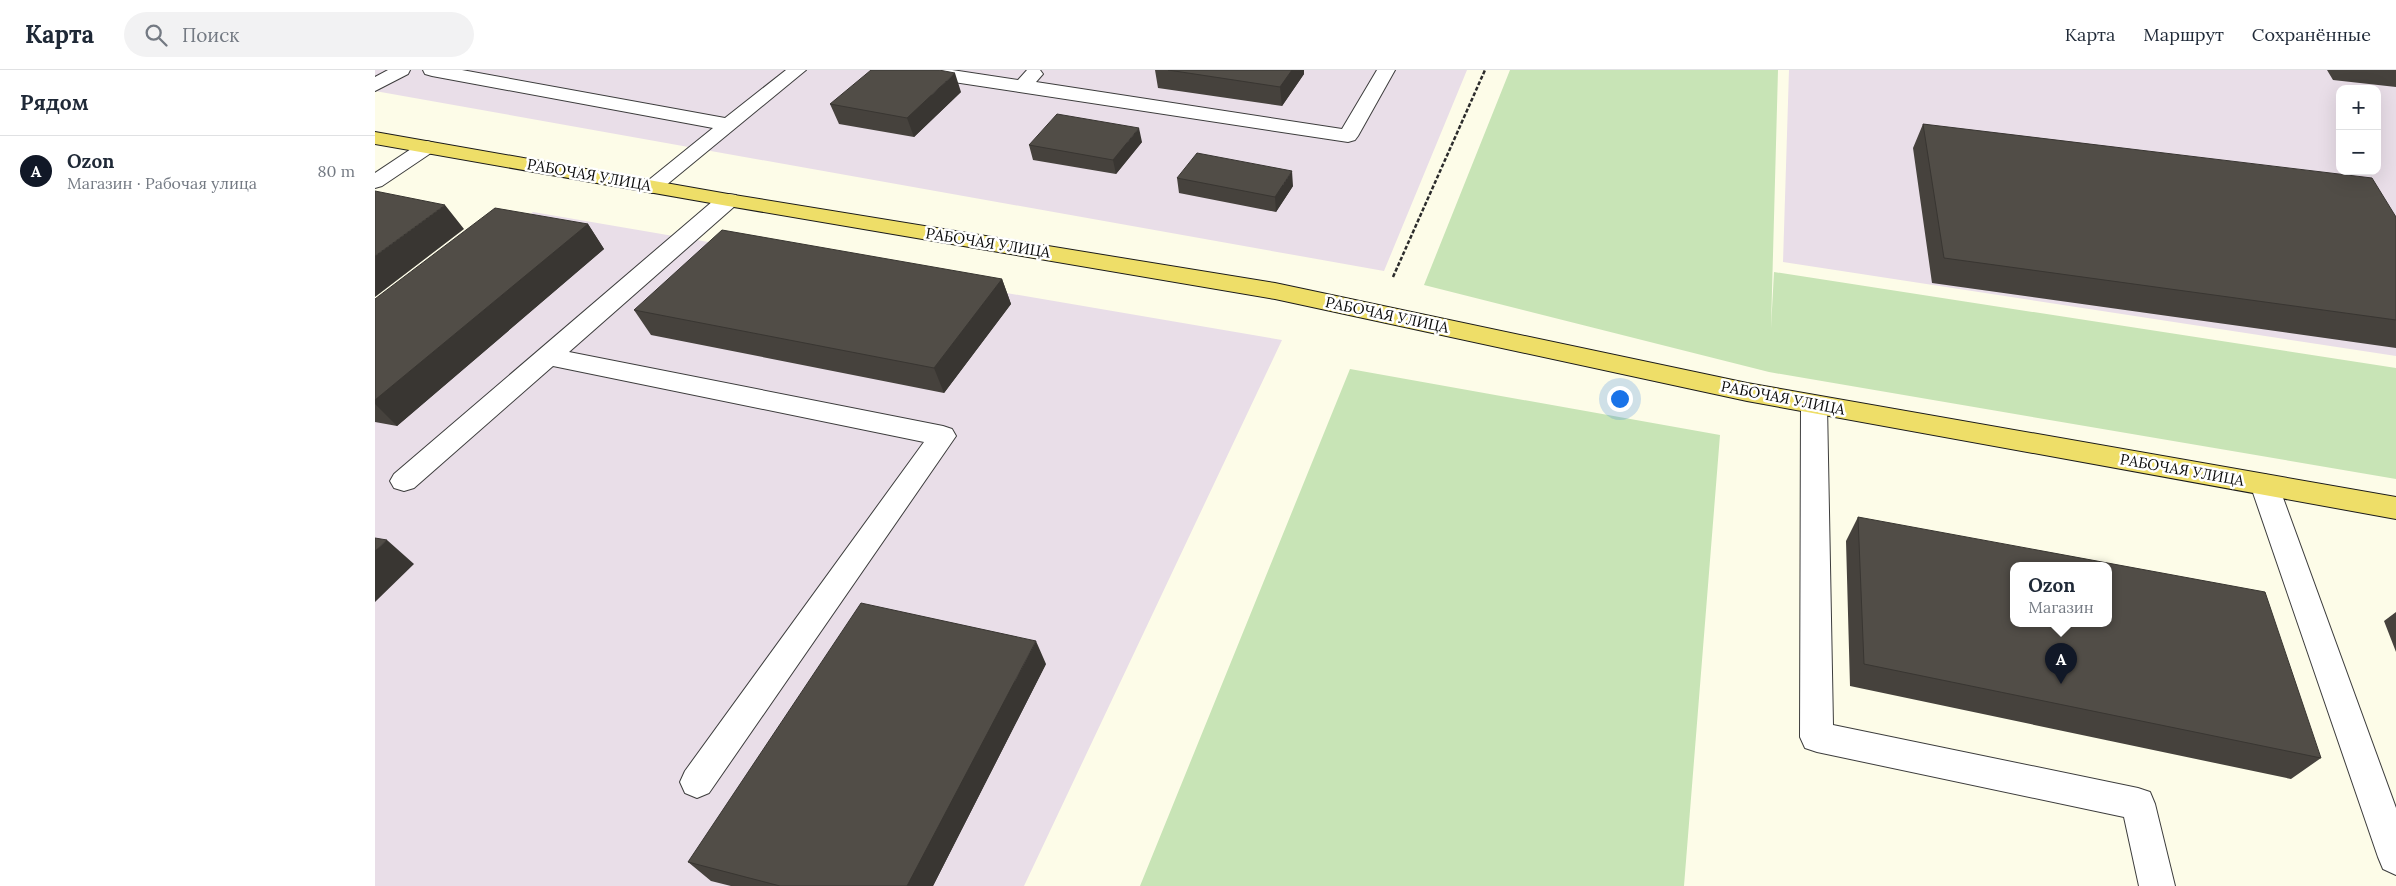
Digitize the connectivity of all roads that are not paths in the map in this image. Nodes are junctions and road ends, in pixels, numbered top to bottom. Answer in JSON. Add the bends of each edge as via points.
{"nodes":[{"id":1,"x":401,"y":70,"type":"edge"},
{"id":2,"x":432,"y":70,"type":"edge"},
{"id":3,"x":797,"y":70,"type":"edge"},
{"id":4,"x":914,"y":70,"type":"edge"},
{"id":5,"x":1038,"y":70,"type":"edge"},
{"id":6,"x":1386,"y":70,"type":"edge"},
{"id":7,"x":375,"y":85,"type":"edge"},
{"id":8,"x":1022,"y":86,"type":"junction"},
{"id":9,"x":729,"y":125,"type":"junction"},
{"id":10,"x":375,"y":138,"type":"edge"},
{"id":11,"x":427,"y":147,"type":"junction"},
{"id":12,"x":375,"y":182,"type":"edge"},
{"id":13,"x":652,"y":186,"type":"junction"},
{"id":14,"x":729,"y":200,"type":"junction"},
{"id":15,"x":548,"y":356,"type":"junction"},
{"id":16,"x":1814,"y":405,"type":"junction"},
{"id":17,"x":404,"y":481,"type":"dead end"},
{"id":18,"x":2264,"y":484,"type":"junction"},
{"id":19,"x":2396,"y":508,"type":"edge"},
{"id":20,"x":697,"y":782,"type":"dead end"},
{"id":21,"x":2396,"y":857,"type":"edge"},
{"id":22,"x":2157,"y":886,"type":"edge"}],
"edges":[{"from":1,"to":7,"type":"street"},
{"from":2,"to":9,"type":"street"},
{"from":3,"to":9,"type":"street"},
{"from":4,"to":8,"type":"street"},
{"from":5,"to":8,"type":"street"},
{"from":6,"to":8,"type":"street","via":[[1348,136]]},
{"from":9,"to":13,"type":"street"},
{"from":10,"to":11,"type":"main road","name":"РАБОЧАЯ УЛИЦА"},
{"from":11,"to":12,"type":"street"},
{"from":11,"to":13,"type":"main road","name":"РАБОЧАЯ УЛИЦА"},
{"from":13,"to":14,"type":"main road","name":"РАБОЧАЯ УЛИЦА"},
{"from":14,"to":15,"type":"street"},
{"from":14,"to":16,"type":"main road","name":"РАБОЧАЯ УЛИЦА","via":[[1275,291]]},
{"from":15,"to":17,"type":"street"},
{"from":15,"to":20,"type":"street","via":[[943,436]]},
{"from":16,"to":18,"type":"main road","name":"РАБОЧАЯ УЛИЦА"},
{"from":16,"to":22,"type":"street","via":[[1817,738],[2138,804]]},
{"from":18,"to":19,"type":"main road","name":"РАБОЧАЯ УЛИЦА"},
{"from":18,"to":21,"type":"street"}]}
